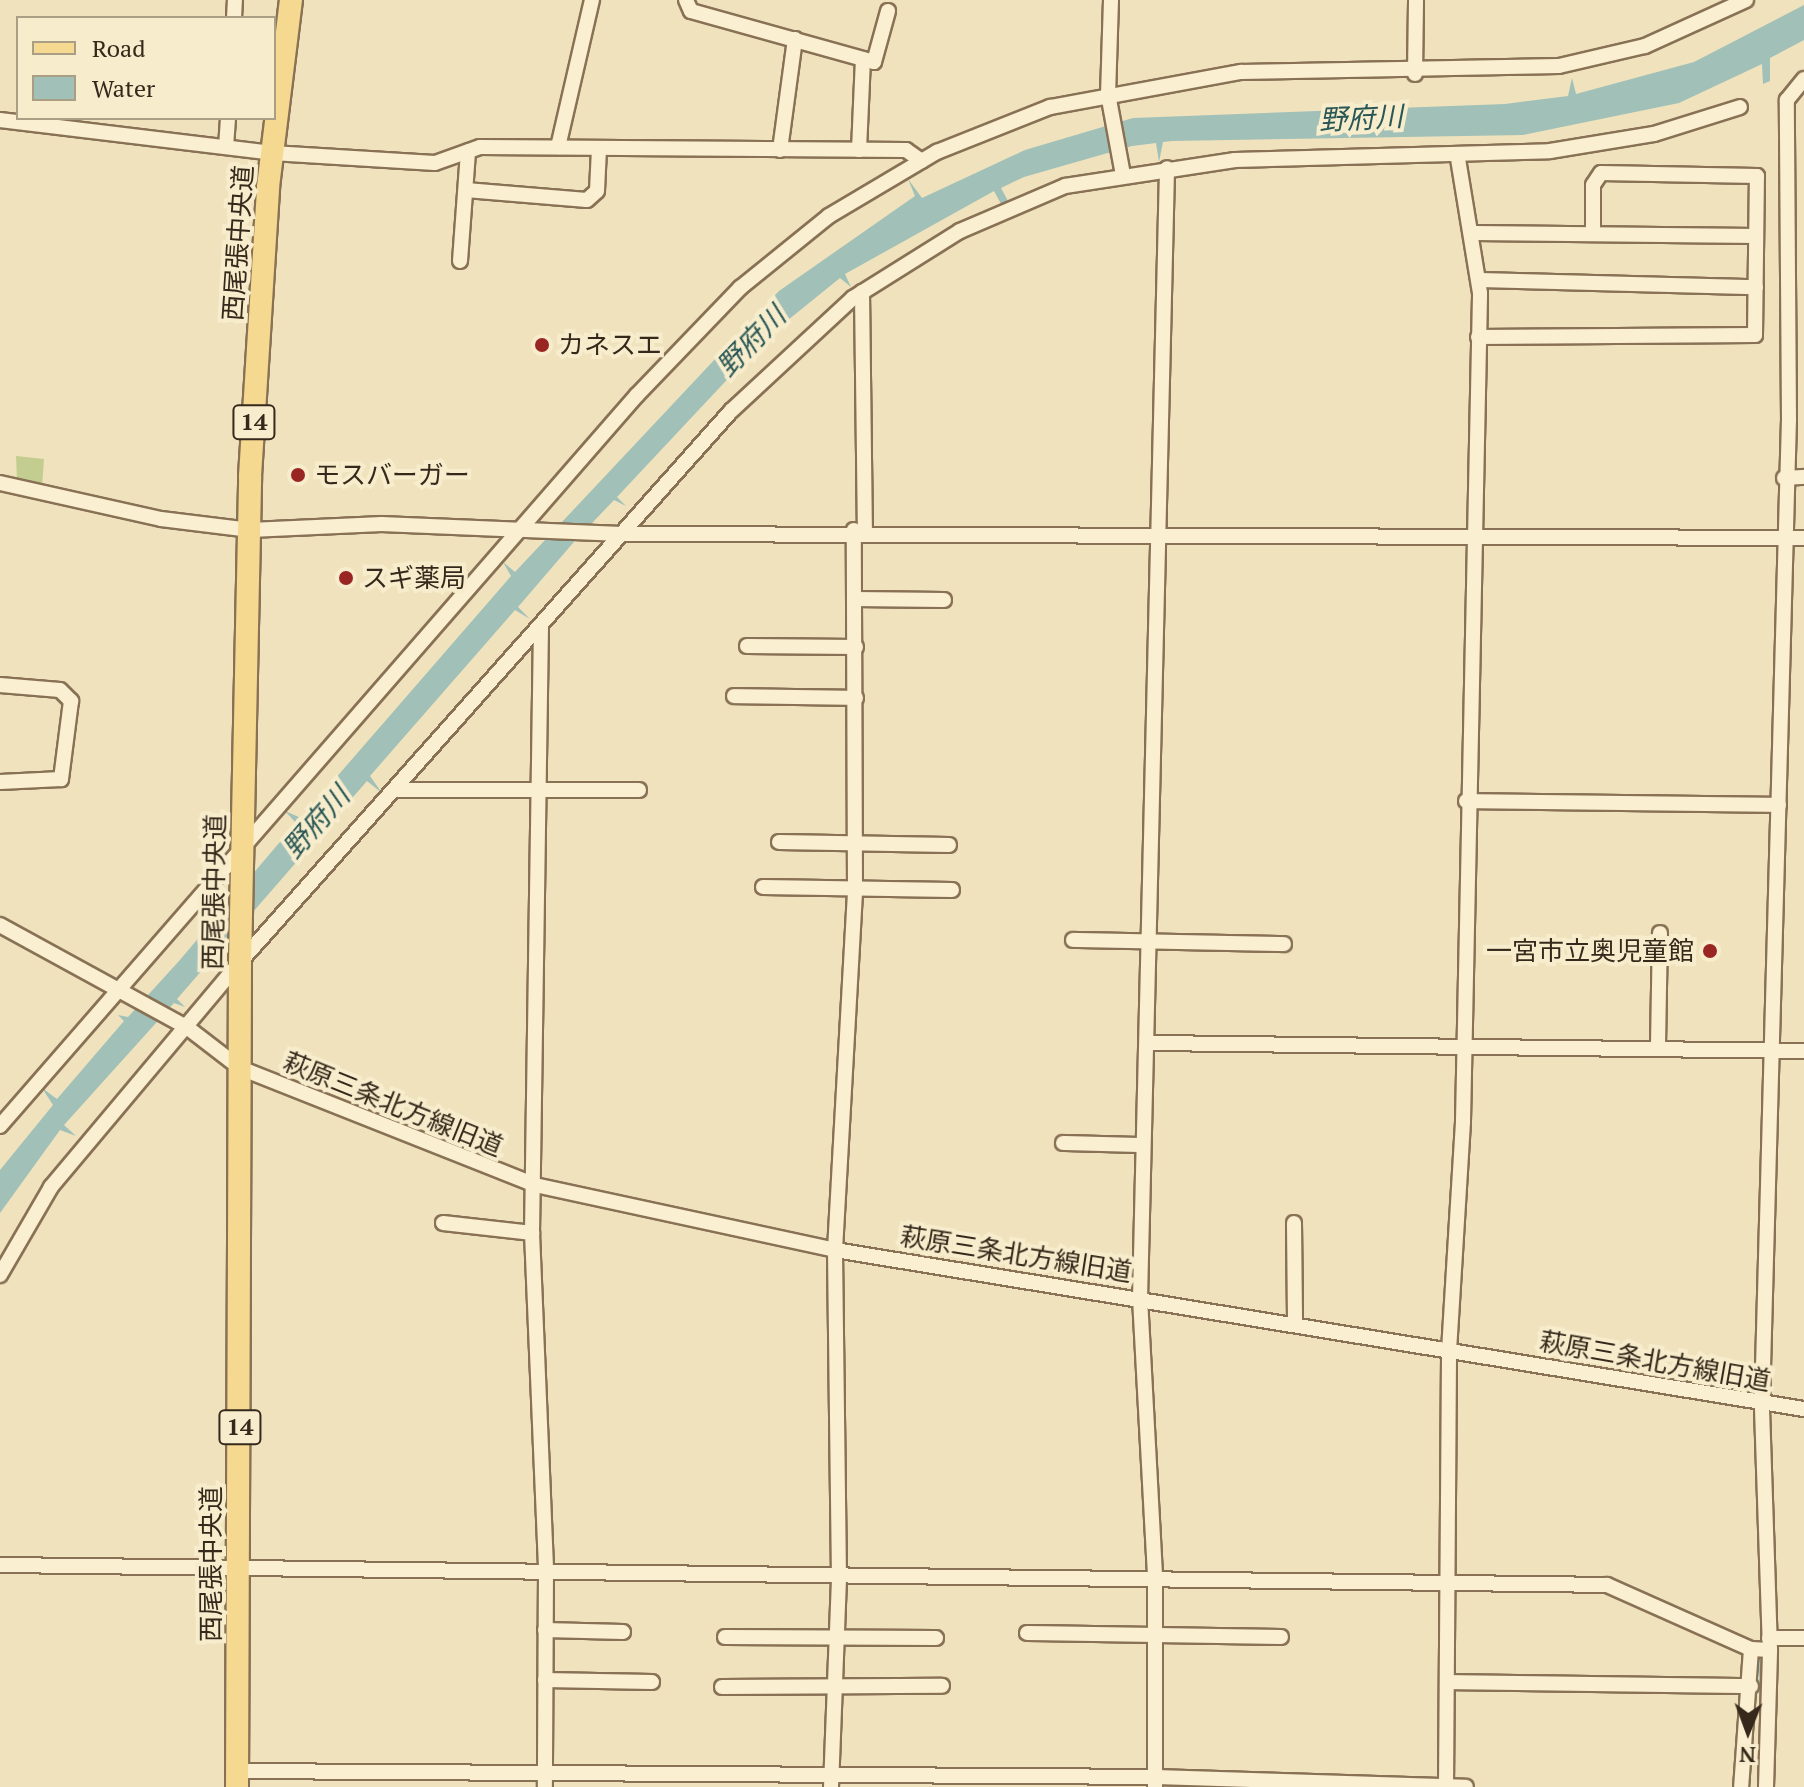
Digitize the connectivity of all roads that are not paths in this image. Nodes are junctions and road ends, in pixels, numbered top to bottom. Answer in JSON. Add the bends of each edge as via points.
{"nodes":[{"id":1,"x":291,"y":0,"type":"edge"},
{"id":2,"x":592,"y":0,"type":"edge"},
{"id":3,"x":686,"y":0,"type":"edge"},
{"id":4,"x":1111,"y":0,"type":"edge"},
{"id":5,"x":1416,"y":0,"type":"edge"},
{"id":6,"x":1746,"y":0,"type":"edge"},
{"id":7,"x":888,"y":11,"type":"dead end"},
{"id":8,"x":795,"y":39,"type":"junction"},
{"id":9,"x":863,"y":59,"type":"junction"},
{"id":10,"x":1415,"y":74,"type":"junction"},
{"id":11,"x":1804,"y":79,"type":"edge"},
{"id":12,"x":1108,"y":98,"type":"junction"},
{"id":13,"x":1740,"y":107,"type":"dead end"},
{"id":14,"x":0,"y":120,"type":"edge"},
{"id":15,"x":228,"y":120,"type":"edge"},
{"id":16,"x":226,"y":147,"type":"junction"},
{"id":17,"x":558,"y":147,"type":"junction"},
{"id":18,"x":599,"y":148,"type":"junction"},
{"id":19,"x":780,"y":150,"type":"junction"},
{"id":20,"x":859,"y":150,"type":"junction"},
{"id":21,"x":468,"y":151,"type":"junction"},
{"id":22,"x":1788,"y":151,"type":"junction"},
{"id":23,"x":1804,"y":151,"type":"edge"},
{"id":24,"x":272,"y":153,"type":"junction"},
{"id":25,"x":1458,"y":158,"type":"junction"},
{"id":26,"x":922,"y":161,"type":"junction"},
{"id":27,"x":1167,"y":168,"type":"junction"},
{"id":28,"x":1122,"y":172,"type":"junction"},
{"id":29,"x":466,"y":190,"type":"junction"},
{"id":30,"x":1475,"y":233,"type":"junction"},
{"id":31,"x":1593,"y":233,"type":"junction"},
{"id":32,"x":1756,"y":236,"type":"junction"},
{"id":33,"x":1797,"y":256,"type":"edge"},
{"id":34,"x":460,"y":261,"type":"dead end"},
{"id":35,"x":1480,"y":280,"type":"junction"},
{"id":36,"x":1756,"y":287,"type":"junction"},
{"id":37,"x":862,"y":292,"type":"junction"},
{"id":38,"x":1478,"y":337,"type":"junction"},
{"id":39,"x":1796,"y":362,"type":"edge"},
{"id":40,"x":1796,"y":419,"type":"edge"},
{"id":41,"x":1804,"y":477,"type":"edge"},
{"id":42,"x":1784,"y":478,"type":"junction"},
{"id":43,"x":0,"y":483,"type":"edge"},
{"id":44,"x":250,"y":530,"type":"junction"},
{"id":45,"x":860,"y":531,"type":"junction"},
{"id":46,"x":519,"y":532,"type":"junction"},
{"id":47,"x":616,"y":534,"type":"junction"},
{"id":48,"x":1157,"y":536,"type":"junction"},
{"id":49,"x":1781,"y":538,"type":"junction"},
{"id":50,"x":1804,"y":538,"type":"edge"},
{"id":51,"x":1470,"y":539,"type":"junction"},
{"id":52,"x":855,"y":599,"type":"junction"},
{"id":53,"x":944,"y":600,"type":"dead end"},
{"id":54,"x":541,"y":626,"type":"junction"},
{"id":55,"x":747,"y":646,"type":"dead end"},
{"id":56,"x":856,"y":647,"type":"junction"},
{"id":57,"x":0,"y":685,"type":"edge"},
{"id":58,"x":734,"y":696,"type":"dead end"},
{"id":59,"x":856,"y":698,"type":"junction"},
{"id":60,"x":0,"y":782,"type":"edge"},
{"id":61,"x":398,"y":790,"type":"junction"},
{"id":62,"x":539,"y":790,"type":"junction"},
{"id":63,"x":639,"y":790,"type":"dead end"},
{"id":64,"x":1466,"y":801,"type":"junction"},
{"id":65,"x":1779,"y":805,"type":"junction"},
{"id":66,"x":779,"y":842,"type":"dead end"},
{"id":67,"x":856,"y":843,"type":"junction"},
{"id":68,"x":949,"y":845,"type":"dead end"},
{"id":69,"x":242,"y":846,"type":"junction"},
{"id":70,"x":763,"y":887,"type":"dead end"},
{"id":71,"x":855,"y":889,"type":"junction"},
{"id":72,"x":952,"y":890,"type":"dead end"},
{"id":73,"x":0,"y":925,"type":"edge"},
{"id":74,"x":1660,"y":933,"type":"dead end"},
{"id":75,"x":1149,"y":939,"type":"junction"},
{"id":76,"x":1073,"y":940,"type":"dead end"},
{"id":77,"x":1284,"y":944,"type":"dead end"},
{"id":78,"x":240,"y":962,"type":"junction"},
{"id":79,"x":119,"y":989,"type":"junction"},
{"id":80,"x":185,"y":1027,"type":"junction"},
{"id":81,"x":1151,"y":1043,"type":"junction"},
{"id":82,"x":1462,"y":1045,"type":"junction"},
{"id":83,"x":1658,"y":1045,"type":"junction"},
{"id":84,"x":1776,"y":1050,"type":"junction"},
{"id":85,"x":1804,"y":1051,"type":"edge"},
{"id":86,"x":240,"y":1068,"type":"junction"},
{"id":87,"x":0,"y":1126,"type":"edge"},
{"id":88,"x":1063,"y":1143,"type":"dead end"},
{"id":89,"x":1141,"y":1145,"type":"junction"},
{"id":90,"x":535,"y":1185,"type":"junction"},
{"id":91,"x":443,"y":1223,"type":"dead end"},
{"id":92,"x":1294,"y":1223,"type":"dead end"},
{"id":93,"x":532,"y":1233,"type":"junction"},
{"id":94,"x":835,"y":1250,"type":"junction"},
{"id":95,"x":0,"y":1275,"type":"edge"},
{"id":96,"x":1140,"y":1299,"type":"junction"},
{"id":97,"x":1295,"y":1324,"type":"junction"},
{"id":98,"x":1449,"y":1351,"type":"junction"},
{"id":99,"x":1762,"y":1404,"type":"junction"},
{"id":100,"x":1804,"y":1409,"type":"edge"},
{"id":101,"x":0,"y":1565,"type":"edge"},
{"id":102,"x":240,"y":1571,"type":"junction"},
{"id":103,"x":546,"y":1571,"type":"junction"},
{"id":104,"x":1155,"y":1575,"type":"junction"},
{"id":105,"x":839,"y":1579,"type":"junction"},
{"id":106,"x":1449,"y":1583,"type":"junction"},
{"id":107,"x":545,"y":1630,"type":"junction"},
{"id":108,"x":623,"y":1632,"type":"dead end"},
{"id":109,"x":1027,"y":1633,"type":"dead end"},
{"id":110,"x":1155,"y":1635,"type":"junction"},
{"id":111,"x":725,"y":1637,"type":"dead end"},
{"id":112,"x":1281,"y":1637,"type":"dead end"},
{"id":113,"x":936,"y":1638,"type":"dead end"},
{"id":114,"x":1804,"y":1638,"type":"edge"},
{"id":115,"x":835,"y":1640,"type":"junction"},
{"id":116,"x":1770,"y":1644,"type":"junction"},
{"id":117,"x":1751,"y":1649,"type":"junction"},
{"id":118,"x":545,"y":1680,"type":"junction"},
{"id":119,"x":652,"y":1682,"type":"dead end"},
{"id":120,"x":1450,"y":1682,"type":"junction"},
{"id":121,"x":942,"y":1686,"type":"dead end"},
{"id":122,"x":1751,"y":1686,"type":"junction"},
{"id":123,"x":722,"y":1687,"type":"dead end"},
{"id":124,"x":832,"y":1689,"type":"junction"},
{"id":125,"x":237,"y":1779,"type":"edge"},
{"id":126,"x":545,"y":1779,"type":"edge"},
{"id":127,"x":1155,"y":1782,"type":"edge"},
{"id":128,"x":831,"y":1783,"type":"edge"},
{"id":129,"x":1446,"y":1786,"type":"edge"},
{"id":130,"x":1466,"y":1787,"type":"edge"},
{"id":131,"x":1741,"y":1787,"type":"edge"},
{"id":132,"x":1766,"y":1787,"type":"edge"}],
"edges":[{"from":1,"to":24,"type":"main road","name":"西尾張中央道","number":"14"},
{"from":2,"to":17,"type":"street"},
{"from":3,"to":8,"type":"street","via":[[691,11]]},
{"from":4,"to":12,"type":"street"},
{"from":5,"to":10,"type":"street"},
{"from":6,"to":10,"type":"street","via":[[1645,46],[1573,63]]},
{"from":7,"to":9,"type":"street","via":[[874,62]]},
{"from":8,"to":9,"type":"street"},
{"from":8,"to":19,"type":"street"},
{"from":9,"to":20,"type":"street"},
{"from":10,"to":12,"type":"street","via":[[1241,72]]},
{"from":11,"to":22,"type":"street","via":[[1787,100]]},
{"from":12,"to":26,"type":"street","via":[[988,128]]},
{"from":12,"to":28,"type":"street"},
{"from":13,"to":25,"type":"street","via":[[1654,134]]},
{"from":14,"to":16,"type":"street"},
{"from":15,"to":16,"type":"street"},
{"from":16,"to":24,"type":"street"},
{"from":17,"to":18,"type":"street"},
{"from":17,"to":21,"type":"street"},
{"from":18,"to":19,"type":"street"},
{"from":18,"to":29,"type":"street","via":[[597,191],[587,200]]},
{"from":19,"to":20,"type":"street"},
{"from":20,"to":26,"type":"street","via":[[906,150]]},
{"from":21,"to":24,"type":"street","via":[[435,163]]},
{"from":21,"to":29,"type":"street"},
{"from":22,"to":23,"type":"street"},
{"from":22,"to":33,"type":"street"},
{"from":24,"to":44,"type":"main road","name":"西尾張中央道","number":"14"},
{"from":25,"to":27,"type":"street","via":[[1291,157]]},
{"from":25,"to":30,"type":"street"},
{"from":26,"to":46,"type":"street","via":[[829,216],[740,288]]},
{"from":27,"to":28,"type":"street"},
{"from":27,"to":48,"type":"street"},
{"from":28,"to":37,"type":"street","via":[[1006,206]]},
{"from":29,"to":34,"type":"street"},
{"from":30,"to":31,"type":"street"},
{"from":30,"to":35,"type":"street"},
{"from":31,"to":32,"type":"street"},
{"from":31,"to":32,"type":"street","via":[[1593,185],[1601,173],[1742,175],[1757,176]]},
{"from":32,"to":36,"type":"street"},
{"from":33,"to":39,"type":"street"},
{"from":35,"to":36,"type":"street"},
{"from":35,"to":38,"type":"street"},
{"from":36,"to":38,"type":"street","via":[[1755,335]]},
{"from":37,"to":45,"type":"street"},
{"from":37,"to":47,"type":"street","via":[[731,411]]},
{"from":38,"to":51,"type":"street"},
{"from":39,"to":40,"type":"street"},
{"from":40,"to":42,"type":"street"},
{"from":41,"to":42,"type":"street"},
{"from":42,"to":49,"type":"street"},
{"from":43,"to":44,"type":"street","via":[[161,519]]},
{"from":44,"to":46,"type":"street","via":[[382,524]]},
{"from":44,"to":69,"type":"main road","name":"西尾張中央道","number":"14"},
{"from":45,"to":47,"type":"street"},
{"from":45,"to":48,"type":"street"},
{"from":45,"to":52,"type":"street"},
{"from":46,"to":47,"type":"street"},
{"from":46,"to":69,"type":"street"},
{"from":47,"to":54,"type":"street"},
{"from":48,"to":51,"type":"street"},
{"from":48,"to":75,"type":"street"},
{"from":49,"to":50,"type":"street"},
{"from":49,"to":51,"type":"street"},
{"from":49,"to":65,"type":"street"},
{"from":51,"to":64,"type":"street"},
{"from":52,"to":53,"type":"street"},
{"from":52,"to":56,"type":"street"},
{"from":54,"to":61,"type":"street"},
{"from":54,"to":62,"type":"street"},
{"from":55,"to":56,"type":"street"},
{"from":56,"to":59,"type":"street"},
{"from":57,"to":60,"type":"street","via":[[60,690],[71,701],[61,779]]},
{"from":58,"to":59,"type":"street"},
{"from":59,"to":67,"type":"street"},
{"from":61,"to":62,"type":"street"},
{"from":61,"to":78,"type":"street"},
{"from":62,"to":63,"type":"street"},
{"from":62,"to":90,"type":"street"},
{"from":64,"to":65,"type":"street"},
{"from":64,"to":82,"type":"street"},
{"from":65,"to":84,"type":"street"},
{"from":66,"to":67,"type":"street"},
{"from":67,"to":68,"type":"street"},
{"from":67,"to":71,"type":"street"},
{"from":69,"to":78,"type":"main road","name":"西尾張中央道","number":"14"},
{"from":69,"to":79,"type":"street"},
{"from":70,"to":71,"type":"street"},
{"from":71,"to":72,"type":"street"},
{"from":71,"to":94,"type":"street"},
{"from":73,"to":79,"type":"street","name":"萩原三条北方線旧道"},
{"from":74,"to":83,"type":"street"},
{"from":75,"to":76,"type":"street"},
{"from":75,"to":77,"type":"street"},
{"from":75,"to":81,"type":"street"},
{"from":78,"to":80,"type":"street"},
{"from":78,"to":86,"type":"main road","name":"西尾張中央道","number":"14"},
{"from":79,"to":80,"type":"street","name":"萩原三条北方線旧道"},
{"from":79,"to":87,"type":"street"},
{"from":80,"to":86,"type":"street","name":"萩原三条北方線旧道"},
{"from":80,"to":95,"type":"street","via":[[51,1187]]},
{"from":81,"to":82,"type":"street"},
{"from":81,"to":89,"type":"street"},
{"from":82,"to":83,"type":"street"},
{"from":82,"to":98,"type":"street"},
{"from":83,"to":84,"type":"street"},
{"from":84,"to":85,"type":"street"},
{"from":84,"to":99,"type":"street"},
{"from":86,"to":90,"type":"street","name":"萩原三条北方線旧道"},
{"from":86,"to":102,"type":"main road","name":"西尾張中央道","number":"14"},
{"from":88,"to":89,"type":"street"},
{"from":89,"to":96,"type":"street"},
{"from":90,"to":93,"type":"street"},
{"from":90,"to":94,"type":"street","name":"萩原三条北方線旧道"},
{"from":91,"to":93,"type":"street"},
{"from":92,"to":97,"type":"street"},
{"from":93,"to":103,"type":"street"},
{"from":94,"to":96,"type":"street","name":"萩原三条北方線旧道"},
{"from":94,"to":105,"type":"street"},
{"from":96,"to":97,"type":"street","name":"萩原三条北方線旧道"},
{"from":96,"to":104,"type":"street"},
{"from":97,"to":98,"type":"street","name":"萩原三条北方線旧道"},
{"from":98,"to":99,"type":"street","name":"萩原三条北方線旧道"},
{"from":98,"to":106,"type":"street"},
{"from":99,"to":100,"type":"street","name":"萩原三条北方線旧道"},
{"from":99,"to":116,"type":"street"},
{"from":101,"to":102,"type":"street"},
{"from":102,"to":103,"type":"street"},
{"from":102,"to":125,"type":"main road","name":"西尾張中央道","number":"14"},
{"from":103,"to":105,"type":"street"},
{"from":103,"to":107,"type":"street"},
{"from":104,"to":105,"type":"street"},
{"from":104,"to":106,"type":"street"},
{"from":104,"to":110,"type":"street"},
{"from":105,"to":115,"type":"street"},
{"from":106,"to":117,"type":"street","via":[[1607,1585]]},
{"from":106,"to":120,"type":"street"},
{"from":107,"to":108,"type":"street"},
{"from":107,"to":118,"type":"street"},
{"from":109,"to":110,"type":"street"},
{"from":110,"to":112,"type":"street"},
{"from":110,"to":127,"type":"street"},
{"from":111,"to":115,"type":"street"},
{"from":113,"to":115,"type":"street"},
{"from":114,"to":116,"type":"street"},
{"from":115,"to":124,"type":"street"},
{"from":116,"to":117,"type":"street"},
{"from":116,"to":132,"type":"street"},
{"from":117,"to":122,"type":"street"},
{"from":118,"to":119,"type":"street"},
{"from":118,"to":126,"type":"street"},
{"from":120,"to":122,"type":"street"},
{"from":120,"to":129,"type":"street"},
{"from":121,"to":124,"type":"street"},
{"from":122,"to":131,"type":"street"},
{"from":123,"to":124,"type":"street"},
{"from":124,"to":128,"type":"street"},
{"from":125,"to":126,"type":"street"},
{"from":126,"to":128,"type":"street"},
{"from":127,"to":128,"type":"street"},
{"from":127,"to":129,"type":"street"},
{"from":129,"to":130,"type":"street"}]}
